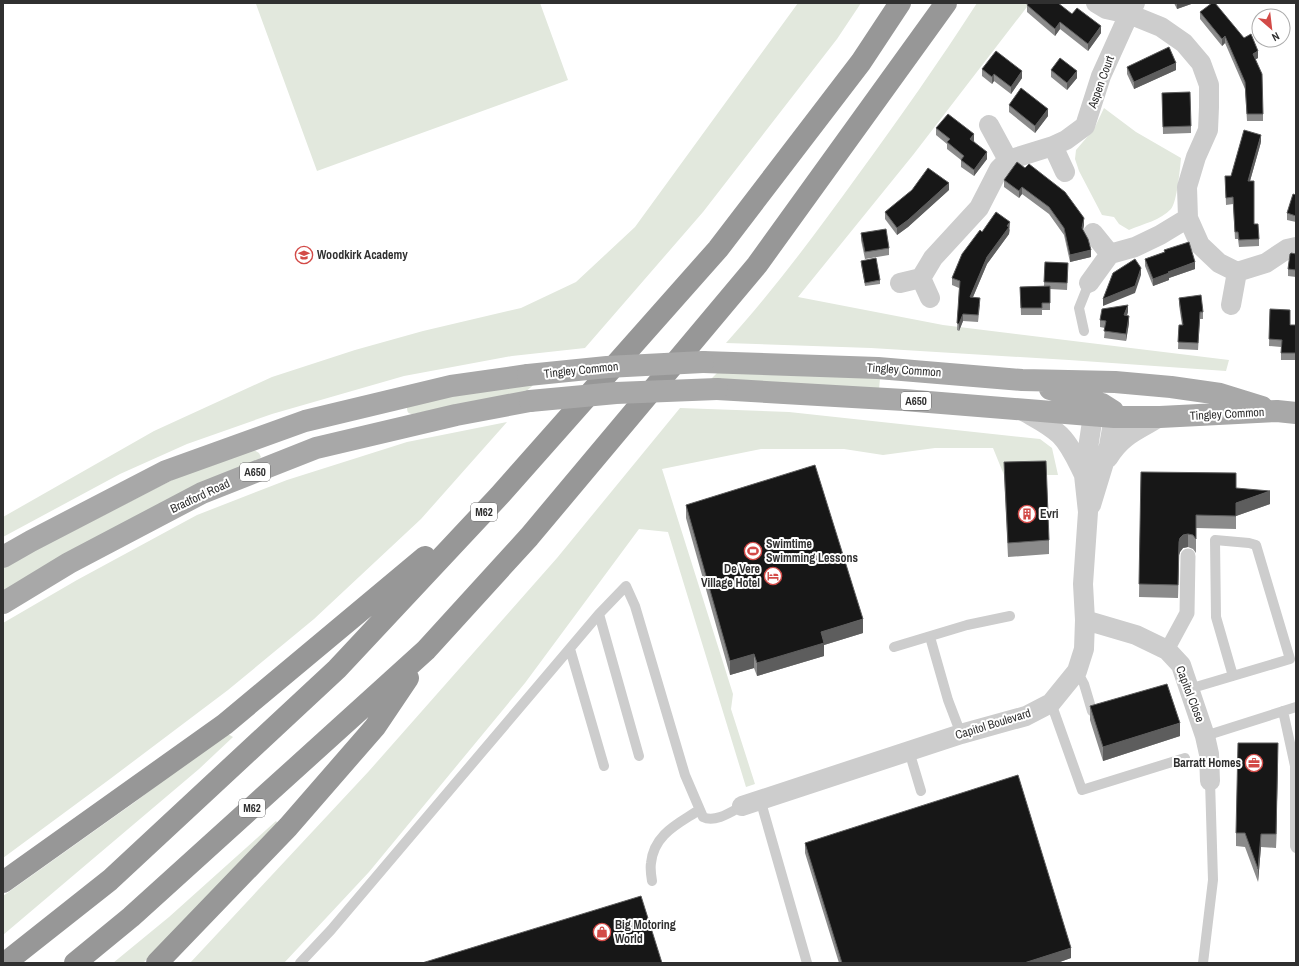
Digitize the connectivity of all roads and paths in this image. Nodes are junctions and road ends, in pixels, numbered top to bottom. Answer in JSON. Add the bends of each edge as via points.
{"nodes":[{"id":1,"x":900,"y":3,"type":"edge"},
{"id":2,"x":946,"y":3,"type":"edge"},
{"id":3,"x":1096,"y":3,"type":"edge"},
{"id":4,"x":1132,"y":8,"type":"edge"},
{"id":5,"x":989,"y":125,"type":"dead end"},
{"id":6,"x":1053,"y":146,"type":"junction"},
{"id":7,"x":1008,"y":160,"type":"junction"},
{"id":8,"x":1066,"y":172,"type":"dead end"},
{"id":9,"x":1188,"y":218,"type":"junction"},
{"id":10,"x":1093,"y":233,"type":"dead end"},
{"id":11,"x":1296,"y":247,"type":"edge"},
{"id":12,"x":1110,"y":254,"type":"junction"},
{"id":13,"x":1237,"y":272,"type":"junction"},
{"id":14,"x":921,"y":278,"type":"junction"},
{"id":15,"x":900,"y":283,"type":"dead end"},
{"id":16,"x":1089,"y":283,"type":"joint"},
{"id":17,"x":930,"y":298,"type":"dead end"},
{"id":18,"x":1231,"y":305,"type":"dead end"},
{"id":19,"x":1084,"y":330,"type":"dead end"},
{"id":20,"x":1022,"y":380,"type":"junction"},
{"id":21,"x":1116,"y":382,"type":"junction"},
{"id":22,"x":530,"y":401,"type":"joint"},
{"id":23,"x":1020,"y":410,"type":"junction"},
{"id":24,"x":1103,"y":412,"type":"junction"},
{"id":25,"x":1286,"y":412,"type":"edge"},
{"id":26,"x":1160,"y":417,"type":"junction"},
{"id":27,"x":1103,"y":466,"type":"junction"},
{"id":28,"x":1084,"y":475,"type":"junction"},
{"id":29,"x":499,"y":496,"type":"junction"},
{"id":30,"x":1088,"y":512,"type":"junction"},
{"id":31,"x":1188,"y":556,"type":"dead end"},
{"id":32,"x":3,"y":557,"type":"edge"},
{"id":33,"x":3,"y":603,"type":"edge"},
{"id":34,"x":600,"y":614,"type":"junction"},
{"id":35,"x":1010,"y":616,"type":"dead end"},
{"id":36,"x":1085,"y":620,"type":"junction"},
{"id":37,"x":930,"y":637,"type":"junction"},
{"id":38,"x":894,"y":647,"type":"dead end"},
{"id":39,"x":570,"y":649,"type":"junction"},
{"id":40,"x":426,"y":650,"type":"junction"},
{"id":41,"x":1167,"y":650,"type":"junction"},
{"id":42,"x":1076,"y":671,"type":"junction"},
{"id":43,"x":1233,"y":676,"type":"junction"},
{"id":44,"x":1190,"y":689,"type":"junction"},
{"id":45,"x":1051,"y":703,"type":"junction"},
{"id":46,"x":1296,"y":707,"type":"edge"},
{"id":47,"x":1092,"y":711,"type":"edge"},
{"id":48,"x":1283,"y":711,"type":"junction"},
{"id":49,"x":960,"y":734,"type":"junction"},
{"id":50,"x":1205,"y":736,"type":"junction"},
{"id":51,"x":909,"y":751,"type":"junction"},
{"id":52,"x":639,"y":756,"type":"dead end"},
{"id":53,"x":1185,"y":758,"type":"dead end"},
{"id":54,"x":604,"y":766,"type":"dead end"},
{"id":55,"x":1296,"y":766,"type":"edge"},
{"id":56,"x":1210,"y":781,"type":"joint"},
{"id":57,"x":921,"y":791,"type":"dead end"},
{"id":58,"x":751,"y":803,"type":"junction"},
{"id":59,"x":1296,"y":806,"type":"edge"},
{"id":60,"x":699,"y":810,"type":"junction"},
{"id":61,"x":1296,"y":848,"type":"edge"},
{"id":62,"x":652,"y":881,"type":"dead end"},
{"id":63,"x":3,"y":882,"type":"edge"},
{"id":64,"x":5,"y":963,"type":"edge"},
{"id":65,"x":75,"y":963,"type":"edge"},
{"id":66,"x":157,"y":963,"type":"edge"},
{"id":67,"x":301,"y":963,"type":"edge"},
{"id":68,"x":807,"y":963,"type":"edge"},
{"id":69,"x":1203,"y":963,"type":"edge"}],
"edges":[{"from":1,"to":29,"type":"highway","number":"M62","via":[[860,62],[718,249]]},
{"from":2,"to":40,"type":"highway","number":"M62","via":[[757,264],[529,538]]},
{"from":3,"to":4,"type":"street","via":[[1106,8]]},
{"from":4,"to":6,"type":"street","name":"Aspen Court","via":[[1100,76],[1085,126]]},
{"from":4,"to":9,"type":"street","via":[[1184,42],[1201,63],[1209,85],[1208,130],[1186,187]]},
{"from":5,"to":7,"type":"street"},
{"from":6,"to":7,"type":"street","name":"Aspen Court"},
{"from":6,"to":8,"type":"street"},
{"from":7,"to":14,"type":"street","via":[[999,169],[979,208],[933,258]]},
{"from":9,"to":12,"type":"street","via":[[1135,247]]},
{"from":9,"to":13,"type":"street","via":[[1200,245],[1219,263]]},
{"from":10,"to":12,"type":"street"},
{"from":11,"to":13,"type":"street","via":[[1287,249],[1266,263]]},
{"from":12,"to":16,"type":"street"},
{"from":13,"to":18,"type":"street"},
{"from":14,"to":15,"type":"street"},
{"from":14,"to":17,"type":"street"},
{"from":16,"to":19,"type":"lane","via":[[1079,308]]},
{"from":20,"to":21,"type":"main road","name":"Tingley Common","number":"A650"},
{"from":20,"to":24,"type":"main road"},
{"from":20,"to":32,"type":"main road","name":"Tingley Common","number":"A650","bridge":true,"via":[[878,368],[703,362],[607,367],[451,386],[305,421],[166,471]]},
{"from":21,"to":24,"type":"main road"},
{"from":21,"to":25,"type":"main road","name":"Tingley Common","number":"A650","via":[[1220,394]]},
{"from":22,"to":23,"type":"main road","name":"Tingley Common","number":"A650","bridge":true,"via":[[616,393],[717,389]]},
{"from":22,"to":33,"type":"main road","name":"Bradford Road","number":"A650","via":[[456,415],[316,448],[202,493],[69,563]]},
{"from":23,"to":24,"type":"main road","name":"Tingley Common","number":"A650"},
{"from":23,"to":28,"type":"street","name":"Capitol Boulevard","via":[[1060,434],[1070,446]]},
{"from":24,"to":26,"type":"main road","name":"Tingley Common","number":"A650"},
{"from":24,"to":27,"type":"street","name":"Capitol Boulevard","via":[[1109,446]]},
{"from":24,"to":28,"type":"street","name":"Capitol Boulevard"},
{"from":25,"to":26,"type":"main road","name":"Tingley Common","number":"A650"},
{"from":26,"to":27,"type":"street","name":"Capitol Boulevard","via":[[1115,446]]},
{"from":27,"to":30,"type":"street","name":"Capitol Boulevard"},
{"from":28,"to":30,"type":"street","name":"Capitol Boulevard"},
{"from":29,"to":63,"type":"highway","number":"M62","via":[[225,724]]},
{"from":29,"to":64,"type":"highway","number":"M62","via":[[331,674],[110,880]]},
{"from":30,"to":36,"type":"street","name":"Capitol Boulevard","via":[[1083,584]]},
{"from":31,"to":41,"type":"street","via":[[1186,613]]},
{"from":34,"to":39,"type":"lane"},
{"from":34,"to":52,"type":"lane"},
{"from":34,"to":60,"type":"lane","via":[[626,586],[635,606],[685,775]]},
{"from":35,"to":37,"type":"lane","via":[[967,625]]},
{"from":36,"to":41,"type":"street","name":"Capitol Close","via":[[1136,635]]},
{"from":36,"to":42,"type":"street","name":"Capitol Boulevard","via":[[1084,649]]},
{"from":37,"to":38,"type":"lane"},
{"from":37,"to":49,"type":"lane"},
{"from":39,"to":54,"type":"lane"},
{"from":39,"to":67,"type":"lane"},
{"from":40,"to":65,"type":"highway","number":"M62","via":[[131,917]]},
{"from":40,"to":66,"type":"highway","number":"M62","via":[[370,733],[288,827]]},
{"from":41,"to":44,"type":"street","name":"Capitol Close","via":[[1181,665]]},
{"from":42,"to":45,"type":"street","name":"Capitol Boulevard"},
{"from":42,"to":47,"type":"lane","via":[[1084,684]]},
{"from":43,"to":43,"type":"lane","via":[[1290,659],[1256,545],[1215,540],[1216,617]]},
{"from":43,"to":44,"type":"lane"},
{"from":44,"to":50,"type":"street","name":"Capitol Close"},
{"from":45,"to":49,"type":"street","name":"Capitol Boulevard","via":[[1026,716]]},
{"from":45,"to":53,"type":"lane","via":[[1082,790]]},
{"from":46,"to":48,"type":"lane"},
{"from":48,"to":50,"type":"lane"},
{"from":48,"to":55,"type":"lane"},
{"from":49,"to":51,"type":"street","name":"Capitol Boulevard"},
{"from":50,"to":56,"type":"street","name":"Capitol Close"},
{"from":51,"to":57,"type":"lane"},
{"from":51,"to":58,"type":"street","name":"Capitol Boulevard"},
{"from":55,"to":59,"type":"lane"},
{"from":56,"to":69,"type":"lane","via":[[1213,880]]},
{"from":58,"to":60,"type":"lane","via":[[711,820],[703,817]]},
{"from":58,"to":68,"type":"lane"},
{"from":59,"to":61,"type":"lane"},
{"from":60,"to":62,"type":"lane","via":[[666,832],[658,841],[651,862]]}]}
